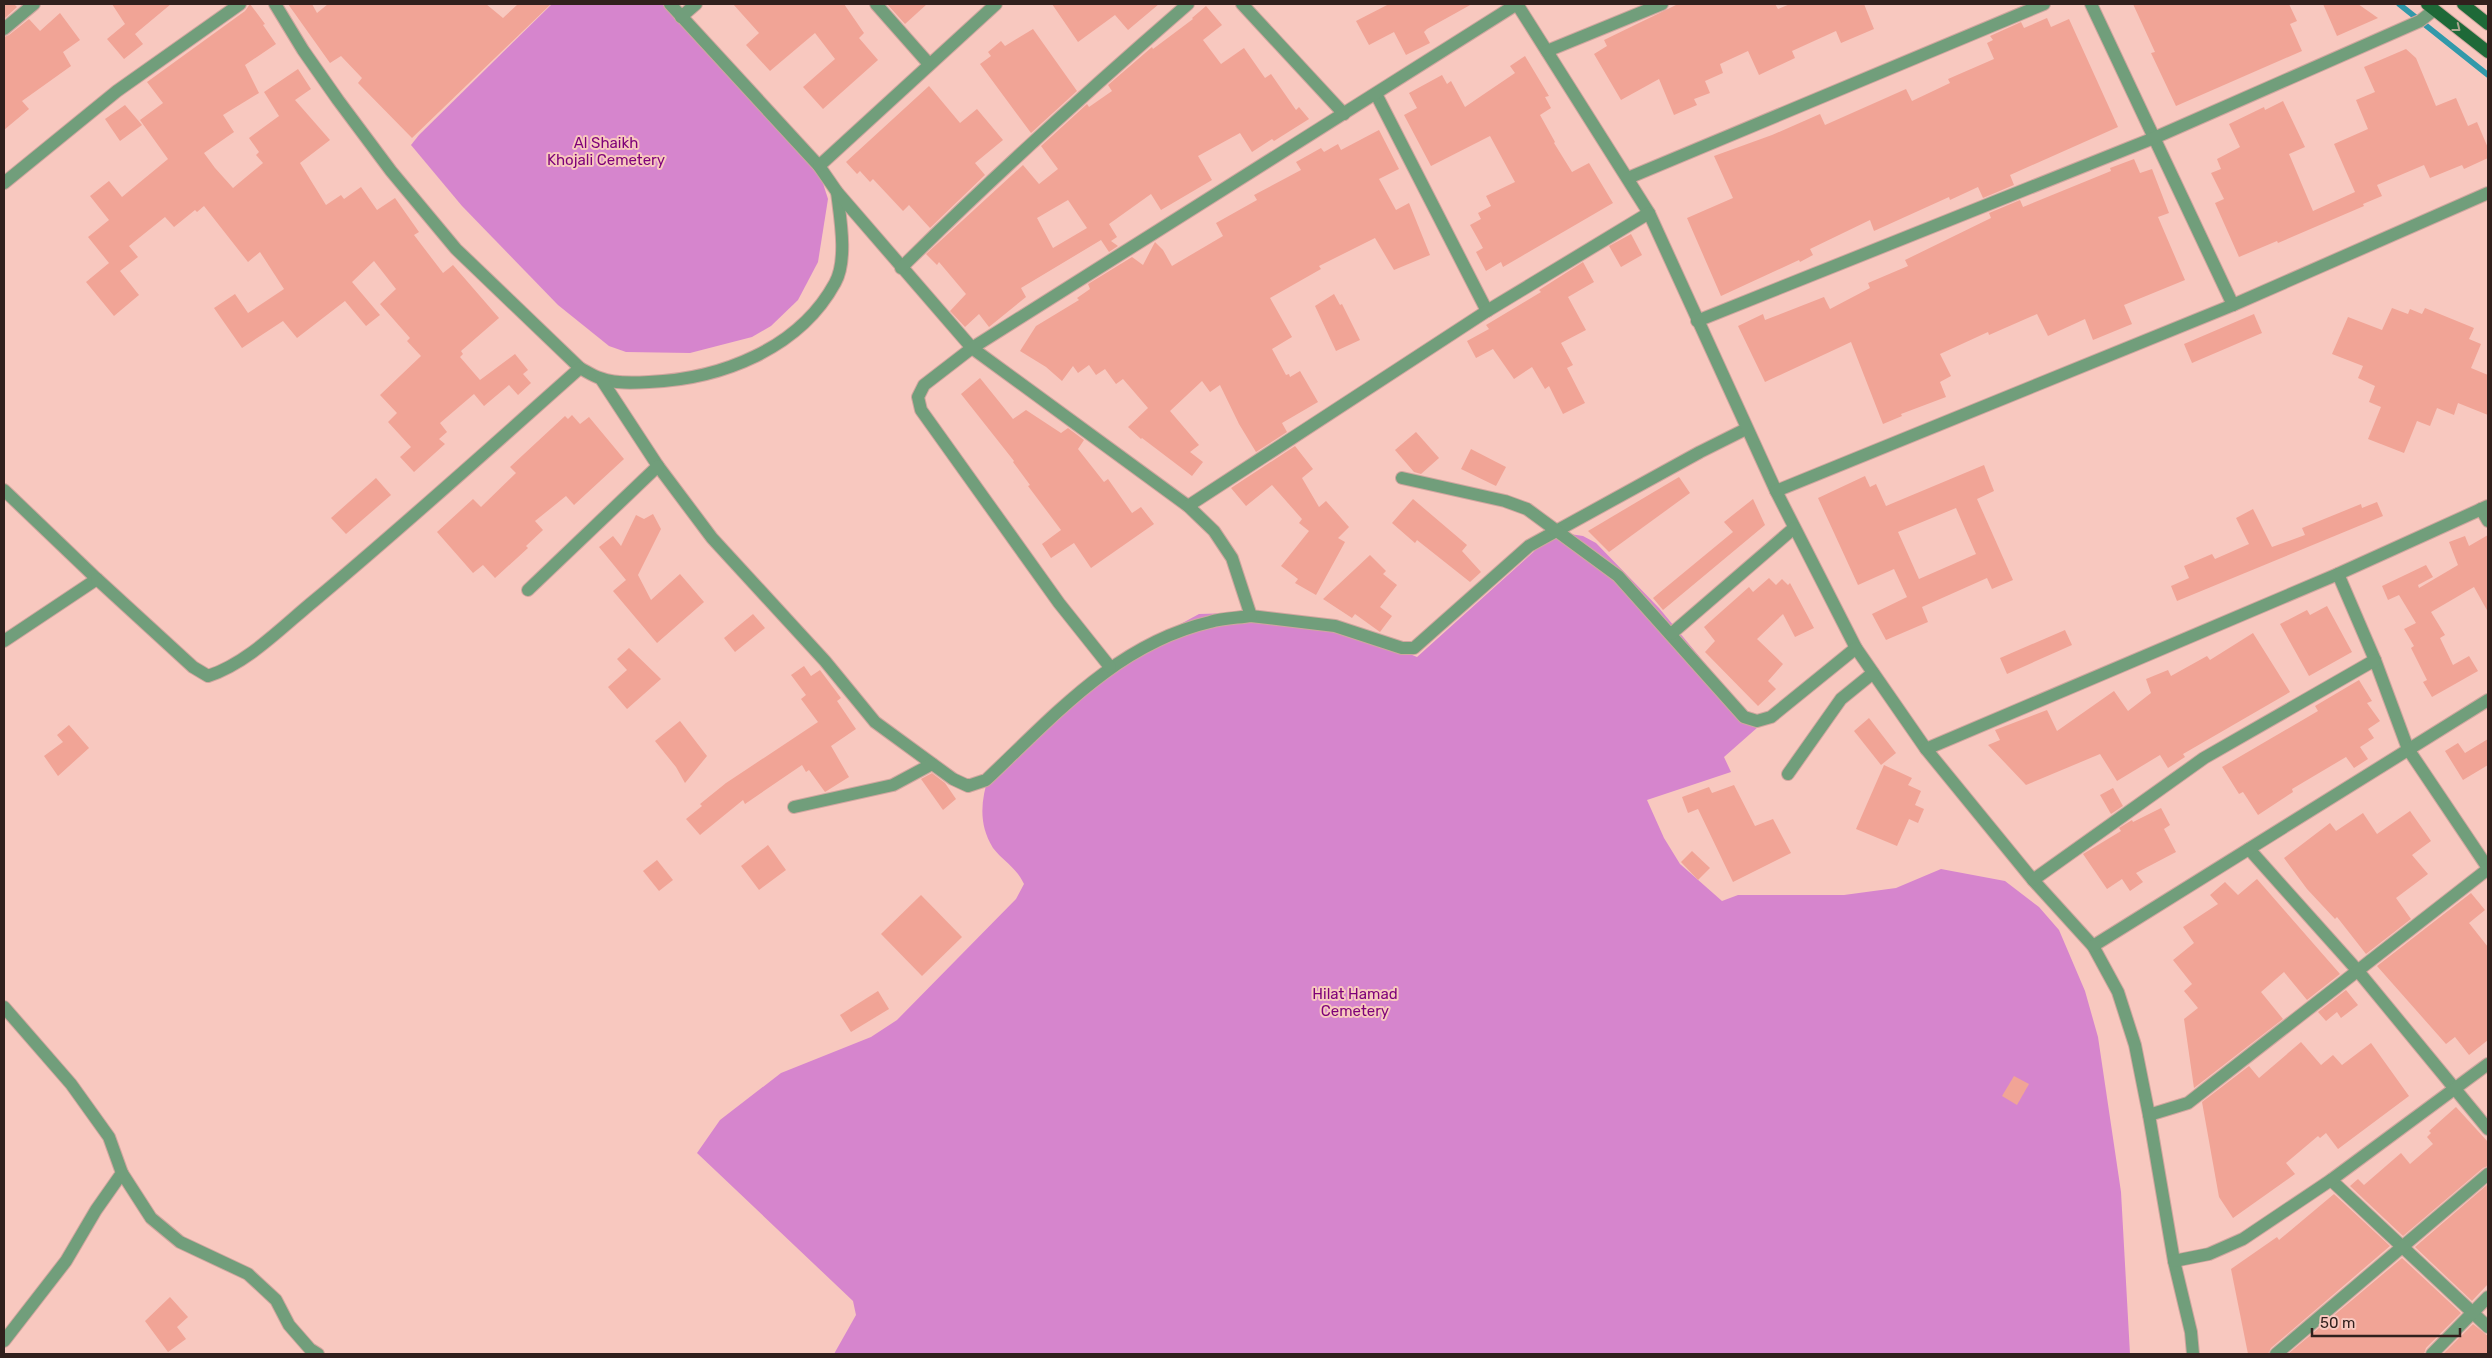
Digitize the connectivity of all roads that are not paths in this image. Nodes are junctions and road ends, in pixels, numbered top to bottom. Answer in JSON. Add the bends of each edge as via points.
{"nodes":[{"id":1,"x":34,"y":4,"type":"edge"},
{"id":2,"x":240,"y":4,"type":"edge"},
{"id":3,"x":275,"y":4,"type":"edge"},
{"id":4,"x":670,"y":4,"type":"edge"},
{"id":5,"x":696,"y":4,"type":"edge"},
{"id":6,"x":876,"y":4,"type":"edge"},
{"id":7,"x":996,"y":4,"type":"edge"},
{"id":8,"x":1188,"y":4,"type":"edge"},
{"id":9,"x":1242,"y":4,"type":"edge"},
{"id":10,"x":1517,"y":4,"type":"edge"},
{"id":11,"x":1662,"y":4,"type":"edge"},
{"id":12,"x":2044,"y":4,"type":"edge"},
{"id":13,"x":2091,"y":4,"type":"edge"},
{"id":14,"x":2463,"y":4,"type":"edge"},
{"id":15,"x":2430,"y":7,"type":"edge"},
{"id":16,"x":681,"y":17,"type":"junction"},
{"id":17,"x":2488,"y":24,"type":"edge"},
{"id":18,"x":4,"y":29,"type":"edge"},
{"id":19,"x":1547,"y":51,"type":"junction"},
{"id":20,"x":2488,"y":52,"type":"edge"},
{"id":21,"x":928,"y":64,"type":"junction"},
{"id":22,"x":1376,"y":94,"type":"junction"},
{"id":23,"x":1344,"y":114,"type":"junction"},
{"id":24,"x":2154,"y":138,"type":"junction"},
{"id":25,"x":819,"y":166,"type":"junction"},
{"id":26,"x":1628,"y":178,"type":"junction"},
{"id":27,"x":4,"y":183,"type":"edge"},
{"id":28,"x":837,"y":192,"type":"junction"},
{"id":29,"x":2488,"y":193,"type":"edge"},
{"id":30,"x":1649,"y":213,"type":"junction"},
{"id":31,"x":901,"y":268,"type":"junction"},
{"id":32,"x":2233,"y":305,"type":"junction"},
{"id":33,"x":1487,"y":311,"type":"junction"},
{"id":34,"x":1697,"y":321,"type":"junction"},
{"id":35,"x":972,"y":348,"type":"junction"},
{"id":36,"x":580,"y":368,"type":"junction"},
{"id":37,"x":601,"y":379,"type":"junction"},
{"id":38,"x":1746,"y":429,"type":"junction"},
{"id":39,"x":658,"y":466,"type":"junction"},
{"id":40,"x":1402,"y":478,"type":"dead end"},
{"id":41,"x":4,"y":490,"type":"edge"},
{"id":42,"x":1776,"y":491,"type":"junction"},
{"id":43,"x":1188,"y":506,"type":"junction"},
{"id":44,"x":2485,"y":508,"type":"edge"},
{"id":45,"x":2488,"y":522,"type":"edge"},
{"id":46,"x":1794,"y":528,"type":"junction"},
{"id":47,"x":1558,"y":531,"type":"junction"},
{"id":48,"x":2338,"y":574,"type":"junction"},
{"id":49,"x":97,"y":579,"type":"junction"},
{"id":50,"x":528,"y":590,"type":"dead end"},
{"id":51,"x":1252,"y":616,"type":"junction"},
{"id":52,"x":1671,"y":634,"type":"junction"},
{"id":53,"x":4,"y":641,"type":"edge"},
{"id":54,"x":1856,"y":648,"type":"junction"},
{"id":55,"x":2375,"y":660,"type":"junction"},
{"id":56,"x":1110,"y":667,"type":"junction"},
{"id":57,"x":1873,"y":673,"type":"junction"},
{"id":58,"x":2488,"y":700,"type":"edge"},
{"id":59,"x":1926,"y":749,"type":"junction"},
{"id":60,"x":2408,"y":749,"type":"junction"},
{"id":61,"x":932,"y":764,"type":"junction"},
{"id":62,"x":1788,"y":774,"type":"dead end"},
{"id":63,"x":794,"y":807,"type":"dead end"},
{"id":64,"x":2249,"y":849,"type":"junction"},
{"id":65,"x":2488,"y":868,"type":"edge"},
{"id":66,"x":2033,"y":880,"type":"junction"},
{"id":67,"x":2093,"y":946,"type":"junction"},
{"id":68,"x":2358,"y":970,"type":"junction"},
{"id":69,"x":4,"y":1006,"type":"edge"},
{"id":70,"x":2488,"y":1064,"type":"edge"},
{"id":71,"x":2455,"y":1088,"type":"junction"},
{"id":72,"x":2149,"y":1115,"type":"junction"},
{"id":73,"x":2488,"y":1129,"type":"edge"},
{"id":74,"x":122,"y":1173,"type":"junction"},
{"id":75,"x":2488,"y":1174,"type":"edge"},
{"id":76,"x":2331,"y":1180,"type":"junction"},
{"id":77,"x":2402,"y":1247,"type":"junction"},
{"id":78,"x":2174,"y":1261,"type":"junction"},
{"id":79,"x":2488,"y":1297,"type":"edge"},
{"id":80,"x":2472,"y":1313,"type":"junction"},
{"id":81,"x":2488,"y":1327,"type":"edge"},
{"id":82,"x":4,"y":1341,"type":"edge"},
{"id":83,"x":318,"y":1354,"type":"edge"},
{"id":84,"x":2193,"y":1354,"type":"edge"},
{"id":85,"x":2276,"y":1354,"type":"edge"},
{"id":86,"x":2432,"y":1354,"type":"edge"}],
"edges":[{"from":1,"to":18,"type":"street"},
{"from":2,"to":27,"type":"street","via":[[117,91]]},
{"from":3,"to":36,"type":"street","via":[[338,100],[456,250]]},
{"from":4,"to":16,"type":"street"},
{"from":5,"to":16,"type":"street"},
{"from":6,"to":21,"type":"street"},
{"from":7,"to":21,"type":"street"},
{"from":8,"to":31,"type":"street","via":[[974,196]]},
{"from":9,"to":23,"type":"street"},
{"from":10,"to":19,"type":"street"},
{"from":10,"to":22,"type":"street"},
{"from":11,"to":19,"type":"street"},
{"from":12,"to":26,"type":"street"},
{"from":13,"to":24,"type":"street"},
{"from":14,"to":17,"type":"main road"},
{"from":15,"to":20,"type":"main road","one_way":true},
{"from":15,"to":24,"type":"street","via":[[2420,21]]},
{"from":16,"to":25,"type":"street"},
{"from":19,"to":26,"type":"street"},
{"from":21,"to":25,"type":"street"},
{"from":22,"to":23,"type":"street"},
{"from":22,"to":33,"type":"street"},
{"from":23,"to":35,"type":"street"},
{"from":24,"to":32,"type":"street"},
{"from":24,"to":34,"type":"street"},
{"from":25,"to":28,"type":"street"},
{"from":26,"to":30,"type":"street"},
{"from":28,"to":31,"type":"street"},
{"from":28,"to":37,"type":"street","via":[[841,260],[836,281],[818,307],[787,338],[750,359],[671,381]]},
{"from":29,"to":32,"type":"street"},
{"from":30,"to":33,"type":"street"},
{"from":30,"to":34,"type":"street"},
{"from":31,"to":35,"type":"street"},
{"from":32,"to":42,"type":"street"},
{"from":33,"to":43,"type":"street"},
{"from":34,"to":38,"type":"street"},
{"from":35,"to":43,"type":"street"},
{"from":35,"to":56,"type":"street","via":[[924,385],[918,397],[920,410],[1059,603]]},
{"from":36,"to":37,"type":"street"},
{"from":36,"to":49,"type":"street","via":[[369,554],[225,670],[208,676],[192,667]]},
{"from":37,"to":39,"type":"street"},
{"from":38,"to":42,"type":"street"},
{"from":38,"to":47,"type":"street"},
{"from":39,"to":50,"type":"street"},
{"from":39,"to":61,"type":"street","via":[[712,538],[825,661],[875,722]]},
{"from":40,"to":47,"type":"street","via":[[1528,509]]},
{"from":41,"to":49,"type":"street"},
{"from":42,"to":46,"type":"street"},
{"from":43,"to":51,"type":"street","via":[[1214,532],[1232,558]]},
{"from":44,"to":45,"type":"street"},
{"from":44,"to":48,"type":"street"},
{"from":46,"to":52,"type":"street"},
{"from":46,"to":54,"type":"street"},
{"from":47,"to":51,"type":"street","via":[[1529,546],[1414,648],[1402,648],[1335,626]]},
{"from":47,"to":52,"type":"street","via":[[1618,576]]},
{"from":48,"to":55,"type":"street"},
{"from":48,"to":59,"type":"street"},
{"from":49,"to":53,"type":"street"},
{"from":51,"to":56,"type":"street","via":[[1210,622],[1174,634]]},
{"from":52,"to":54,"type":"street","via":[[1744,717],[1757,721],[1772,716]]},
{"from":54,"to":57,"type":"street"},
{"from":55,"to":60,"type":"street"},
{"from":55,"to":66,"type":"street","via":[[2204,758]]},
{"from":56,"to":61,"type":"street","via":[[1081,690],[986,780],[968,786],[953,780]]},
{"from":57,"to":59,"type":"street"},
{"from":57,"to":62,"type":"street","via":[[1841,699]]},
{"from":58,"to":60,"type":"street"},
{"from":59,"to":66,"type":"street"},
{"from":60,"to":64,"type":"street"},
{"from":60,"to":65,"type":"street"},
{"from":61,"to":63,"type":"street","via":[[893,785]]},
{"from":64,"to":67,"type":"street"},
{"from":64,"to":68,"type":"street"},
{"from":65,"to":68,"type":"street"},
{"from":66,"to":67,"type":"street"},
{"from":67,"to":72,"type":"street","via":[[2118,992],[2135,1046]]},
{"from":68,"to":71,"type":"street"},
{"from":68,"to":72,"type":"street","via":[[2188,1103]]},
{"from":69,"to":74,"type":"street","via":[[88,1107],[109,1137]]},
{"from":70,"to":71,"type":"street"},
{"from":71,"to":73,"type":"street"},
{"from":71,"to":76,"type":"street"},
{"from":72,"to":78,"type":"street"},
{"from":74,"to":82,"type":"street","via":[[66,1261]]},
{"from":74,"to":83,"type":"street","via":[[151,1218],[180,1242],[248,1274],[276,1300],[289,1325]]},
{"from":75,"to":77,"type":"street"},
{"from":76,"to":77,"type":"street"},
{"from":76,"to":78,"type":"street","via":[[2243,1239],[2208,1254]]},
{"from":77,"to":80,"type":"street"},
{"from":77,"to":85,"type":"street"},
{"from":78,"to":84,"type":"street"},
{"from":79,"to":80,"type":"street"},
{"from":80,"to":81,"type":"street"},
{"from":80,"to":86,"type":"street"}]}
